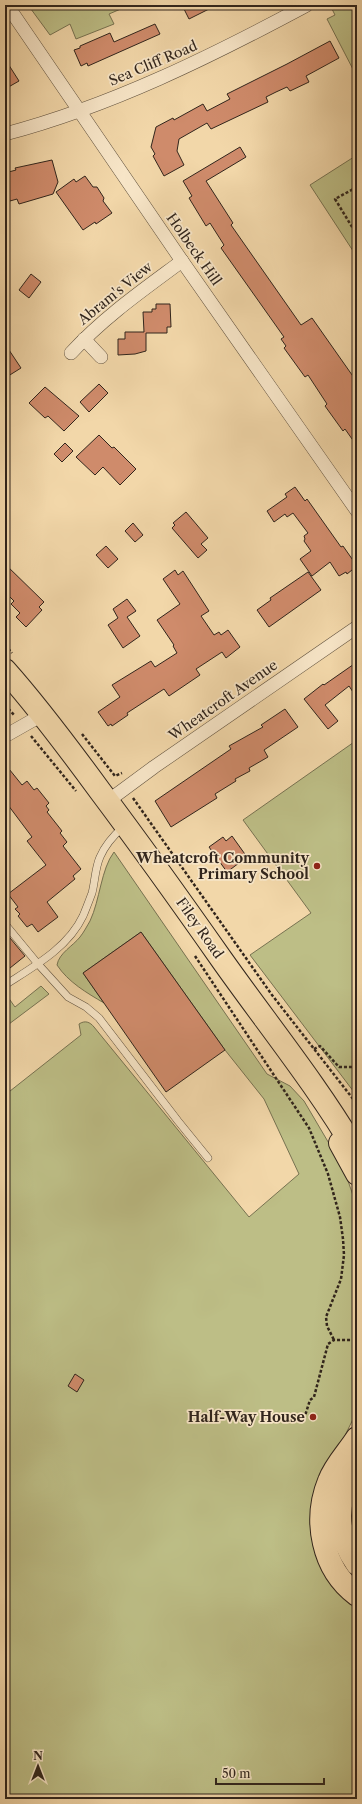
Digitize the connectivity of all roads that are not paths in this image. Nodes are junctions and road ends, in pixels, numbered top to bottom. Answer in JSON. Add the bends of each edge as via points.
{"nodes":[{"id":1,"x":307,"y":5,"type":"edge"},
{"id":2,"x":8,"y":12,"type":"edge"},
{"id":3,"x":79,"y":110,"type":"junction"},
{"id":4,"x":5,"y":134,"type":"edge"},
{"id":5,"x":182,"y":261,"type":"junction"},
{"id":6,"x":84,"y":339,"type":"junction"},
{"id":7,"x":72,"y":353,"type":"dead end"},
{"id":8,"x":101,"y":357,"type":"dead end"},
{"id":9,"x":357,"y":511,"type":"edge"},
{"id":10,"x":357,"y":626,"type":"edge"},
{"id":11,"x":10,"y":663,"type":"edge"},
{"id":12,"x":42,"y":715,"type":"junction"},
{"id":13,"x":5,"y":736,"type":"edge"},
{"id":14,"x":108,"y":801,"type":"junction"},
{"id":15,"x":125,"y":824,"type":"junction"},
{"id":16,"x":5,"y":924,"type":"edge"},
{"id":17,"x":38,"y":964,"type":"junction"},
{"id":18,"x":230,"y":971,"type":"junction"},
{"id":19,"x":5,"y":985,"type":"edge"},
{"id":20,"x":357,"y":1153,"type":"edge"},
{"id":21,"x":208,"y":1158,"type":"dead end"},
{"id":22,"x":357,"y":1174,"type":"edge"},
{"id":23,"x":357,"y":1438,"type":"edge"},
{"id":24,"x":357,"y":1468,"type":"edge"},
{"id":25,"x":357,"y":1564,"type":"edge"},
{"id":26,"x":357,"y":1594,"type":"edge"}],
"edges":[{"from":1,"to":3,"type":"street","name":"Sea Cliff Road","via":[[197,62]]},
{"from":2,"to":3,"type":"street","name":"Holbeck Hill"},
{"from":3,"to":4,"type":"street","name":"Sea Cliff Road"},
{"from":3,"to":5,"type":"street","name":"Holbeck Hill"},
{"from":5,"to":6,"type":"street","name":"Abram's View","via":[[122,306]]},
{"from":5,"to":9,"type":"street","name":"Holbeck Hill"},
{"from":6,"to":7,"type":"street","name":"Abram's View"},
{"from":6,"to":8,"type":"street"},
{"from":10,"to":14,"type":"street","name":"Wheatcroft Avenue"},
{"from":11,"to":12,"type":"highway","name":"Filey Road"},
{"from":12,"to":13,"type":"street"},
{"from":12,"to":14,"type":"highway","name":"Filey Road"},
{"from":14,"to":15,"type":"highway","name":"Filey Road"},
{"from":15,"to":17,"type":"lane","via":[[113,836],[99,859],[92,894],[82,918],[70,935]]},
{"from":15,"to":18,"type":"highway","name":"Filey Road"},
{"from":16,"to":17,"type":"lane"},
{"from":17,"to":19,"type":"lane"},
{"from":17,"to":21,"type":"lane","via":[[68,997],[99,1018]]},
{"from":18,"to":20,"type":"highway","name":"Filey Road","via":[[309,1078]]},
{"from":18,"to":22,"type":"highway","via":[[254,1019],[327,1123]]},
{"from":23,"to":26,"type":"highway","via":[[329,1480],[322,1505],[321,1528],[326,1551],[335,1570]]},
{"from":24,"to":25,"type":"highway","via":[[347,1482],[340,1504],[340,1525],[346,1545]]}]}
